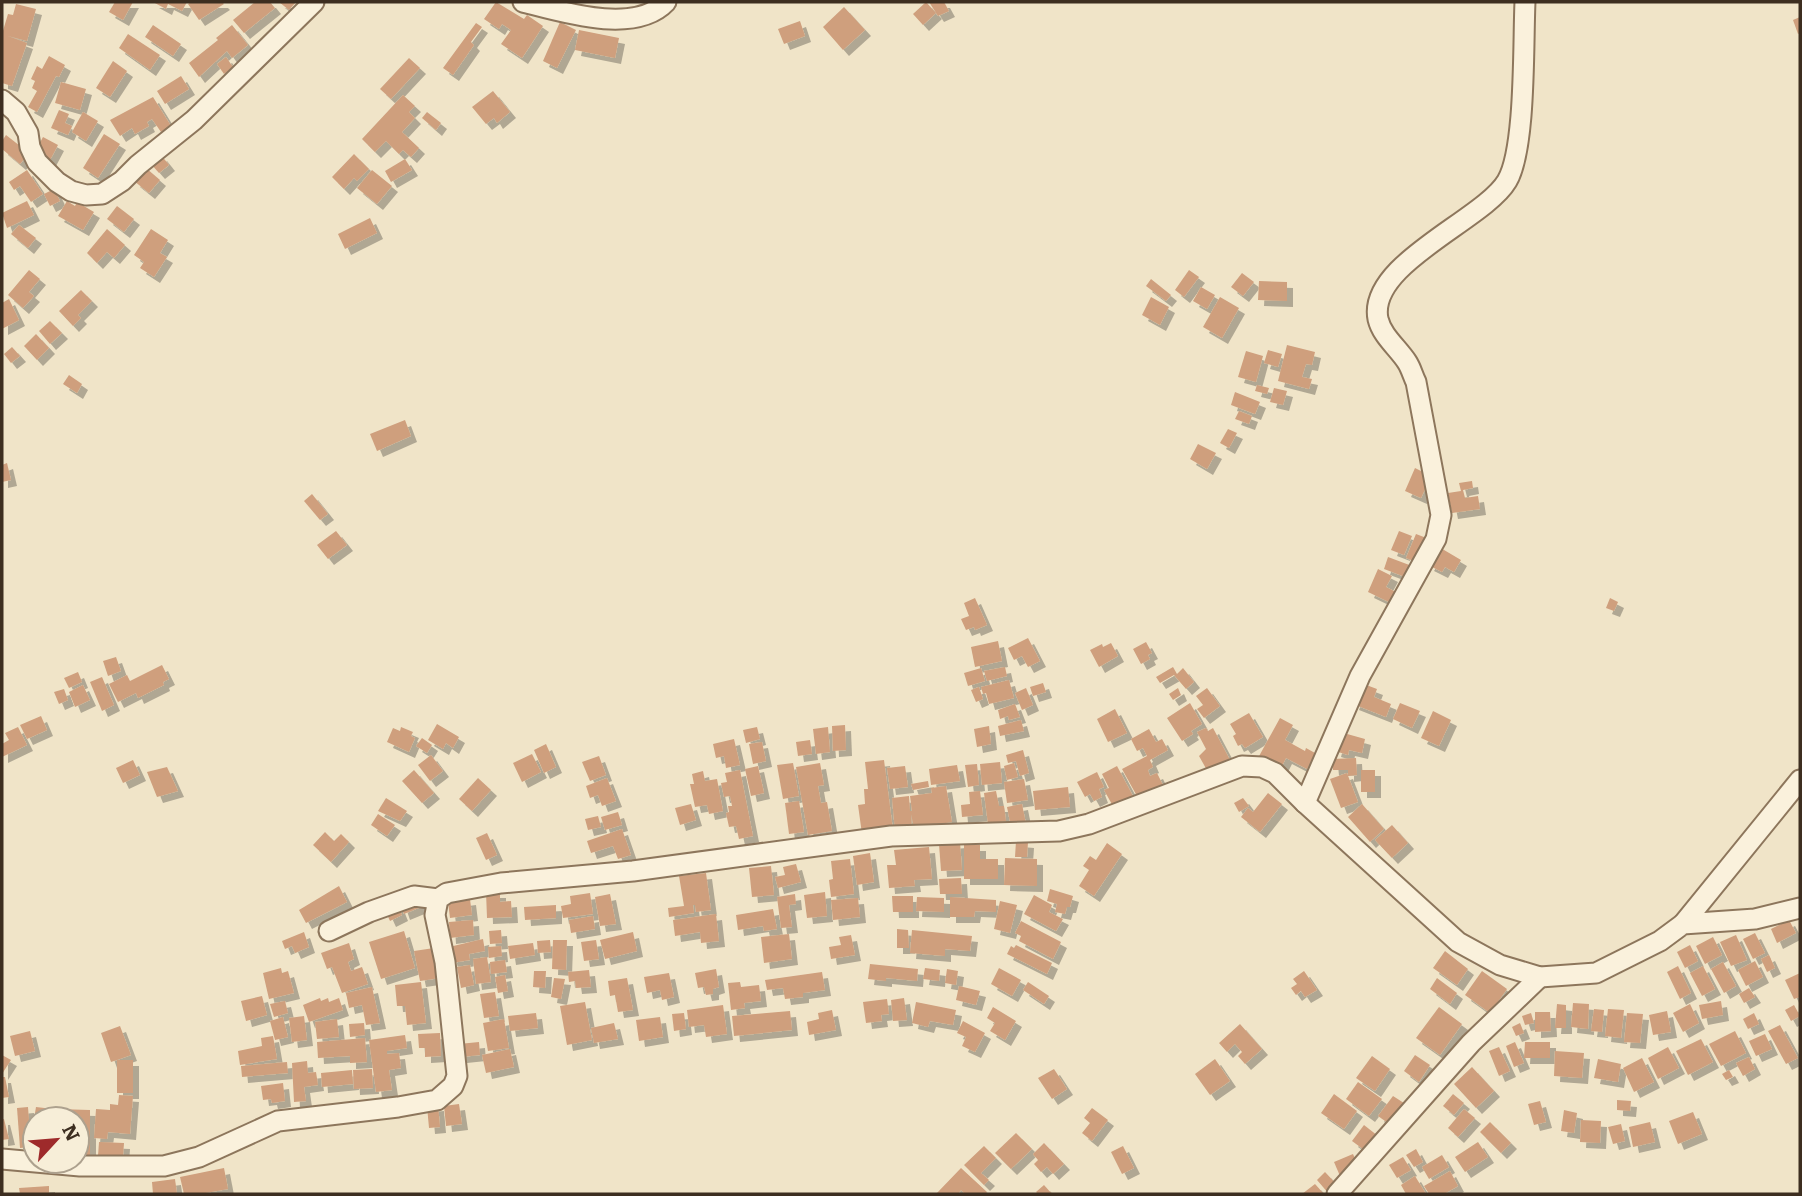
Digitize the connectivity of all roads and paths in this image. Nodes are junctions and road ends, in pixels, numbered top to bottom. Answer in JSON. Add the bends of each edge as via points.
{"nodes":[{"id":1,"x":314,"y":2,"type":"edge"},
{"id":2,"x":523,"y":2,"type":"edge"},
{"id":3,"x":666,"y":2,"type":"edge"},
{"id":4,"x":1525,"y":2,"type":"edge"},
{"id":5,"x":2,"y":100,"type":"edge"},
{"id":6,"x":1800,"y":780,"type":"edge"},
{"id":7,"x":1305,"y":803,"type":"junction"},
{"id":8,"x":438,"y":899,"type":"junction"},
{"id":9,"x":1800,"y":908,"type":"edge"},
{"id":10,"x":1683,"y":924,"type":"junction"},
{"id":11,"x":329,"y":931,"type":"dead end"},
{"id":12,"x":1540,"y":977,"type":"junction"},
{"id":13,"x":2,"y":1159,"type":"edge"},
{"id":14,"x":1337,"y":1194,"type":"edge"}],
"edges":[{"from":1,"to":5,"type":"street","via":[[194,120],[102,194],[79,193],[57,182],[37,162],[28,133],[16,112]]},
{"from":2,"to":3,"type":"street","via":[[586,19],[645,17]]},
{"from":4,"to":7,"type":"street","via":[[1518,149],[1508,180],[1494,197],[1388,281],[1379,299],[1381,329],[1416,382],[1441,524],[1360,676]]},
{"from":6,"to":10,"type":"street"},
{"from":7,"to":8,"type":"street","via":[[1275,773],[1242,766],[1059,831],[891,836],[633,872],[500,883],[447,893]]},
{"from":7,"to":12,"type":"street","via":[[1458,942],[1500,964]]},
{"from":8,"to":11,"type":"street","via":[[414,896]]},
{"from":8,"to":13,"type":"street","via":[[435,915],[457,1076],[437,1100],[278,1121],[199,1157],[164,1166],[80,1166]]},
{"from":9,"to":10,"type":"street","via":[[1755,919]]},
{"from":10,"to":12,"type":"street","via":[[1660,941],[1595,972]]},
{"from":12,"to":14,"type":"street","via":[[1471,1043]]}]}
